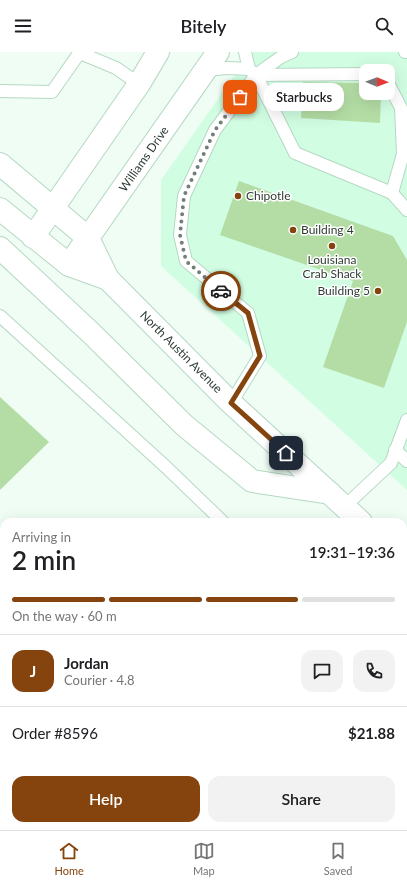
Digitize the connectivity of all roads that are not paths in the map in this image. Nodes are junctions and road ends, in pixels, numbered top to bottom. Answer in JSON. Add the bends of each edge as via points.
{"nodes":[{"id":1,"x":158,"y":52,"type":"edge"},
{"id":2,"x":218,"y":52,"type":"edge"},
{"id":3,"x":245,"y":52,"type":"edge"},
{"id":4,"x":292,"y":52,"type":"edge"},
{"id":5,"x":80,"y":53,"type":"edge"},
{"id":6,"x":205,"y":70,"type":"junction"},
{"id":7,"x":252,"y":72,"type":"junction"},
{"id":8,"x":359,"y":74,"type":"edge"},
{"id":9,"x":139,"y":84,"type":"junction"},
{"id":10,"x":0,"y":91,"type":"edge"},
{"id":11,"x":395,"y":96,"type":"edge"},
{"id":12,"x":0,"y":164,"type":"edge"},
{"id":13,"x":392,"y":193,"type":"junction"},
{"id":14,"x":53,"y":208,"type":"junction"},
{"id":15,"x":0,"y":209,"type":"edge"},
{"id":16,"x":407,"y":210,"type":"edge"},
{"id":17,"x":34,"y":237,"type":"junction"},
{"id":18,"x":88,"y":238,"type":"junction"},
{"id":19,"x":0,"y":248,"type":"edge"},
{"id":20,"x":69,"y":265,"type":"junction"},
{"id":21,"x":108,"y":279,"type":"junction"},
{"id":22,"x":0,"y":316,"type":"edge"},
{"id":23,"x":231,"y":403,"type":"junction"},
{"id":24,"x":407,"y":420,"type":"edge"},
{"id":25,"x":395,"y":450,"type":"junction"},
{"id":26,"x":407,"y":461,"type":"edge"},
{"id":27,"x":337,"y":500,"type":"junction"},
{"id":28,"x":219,"y":518,"type":"edge"},
{"id":29,"x":357,"y":518,"type":"edge"}],
"edges":[{"from":1,"to":9,"type":"main road"},
{"from":2,"to":6,"type":"main road","name":"Williams Drive"},
{"from":3,"to":7,"type":"lane"},
{"from":4,"to":7,"type":"lane"},
{"from":5,"to":9,"type":"lane","via":[[116,68]]},
{"from":5,"to":10,"type":"lane","via":[[52,92]]},
{"from":6,"to":7,"type":"lane","via":[[228,68]]},
{"from":6,"to":18,"type":"main road","name":"Williams Drive"},
{"from":7,"to":8,"type":"lane"},
{"from":7,"to":13,"type":"lane","via":[[294,153]]},
{"from":7,"to":23,"type":"lane","via":[[215,130],[184,196],[180,235],[186,261],[248,313],[260,356]]},
{"from":9,"to":14,"type":"main road"},
{"from":11,"to":13,"type":"lane","via":[[401,108],[403,154]]},
{"from":12,"to":14,"type":"main road","name":"North Austin Avenue"},
{"from":13,"to":16,"type":"lane"},
{"from":14,"to":17,"type":"main road"},
{"from":14,"to":18,"type":"main road","name":"North Austin Avenue"},
{"from":15,"to":17,"type":"main road","name":"North Austin Avenue"},
{"from":17,"to":20,"type":"main road","name":"North Austin Avenue"},
{"from":18,"to":20,"type":"main road","name":"Williams Drive"},
{"from":18,"to":21,"type":"main road","name":"North Austin Avenue"},
{"from":19,"to":27,"type":"main road","via":[[184,425],[252,481]]},
{"from":20,"to":21,"type":"main road","name":"North Austin Avenue"},
{"from":21,"to":23,"type":"main road","name":"North Austin Avenue"},
{"from":22,"to":28,"type":"lane"},
{"from":23,"to":27,"type":"main road","name":"North Austin Avenue"},
{"from":24,"to":25,"type":"lane"},
{"from":25,"to":26,"type":"lane"},
{"from":25,"to":27,"type":"lane","via":[[391,463]]},
{"from":27,"to":29,"type":"main road","name":"North Austin Avenue"}]}
